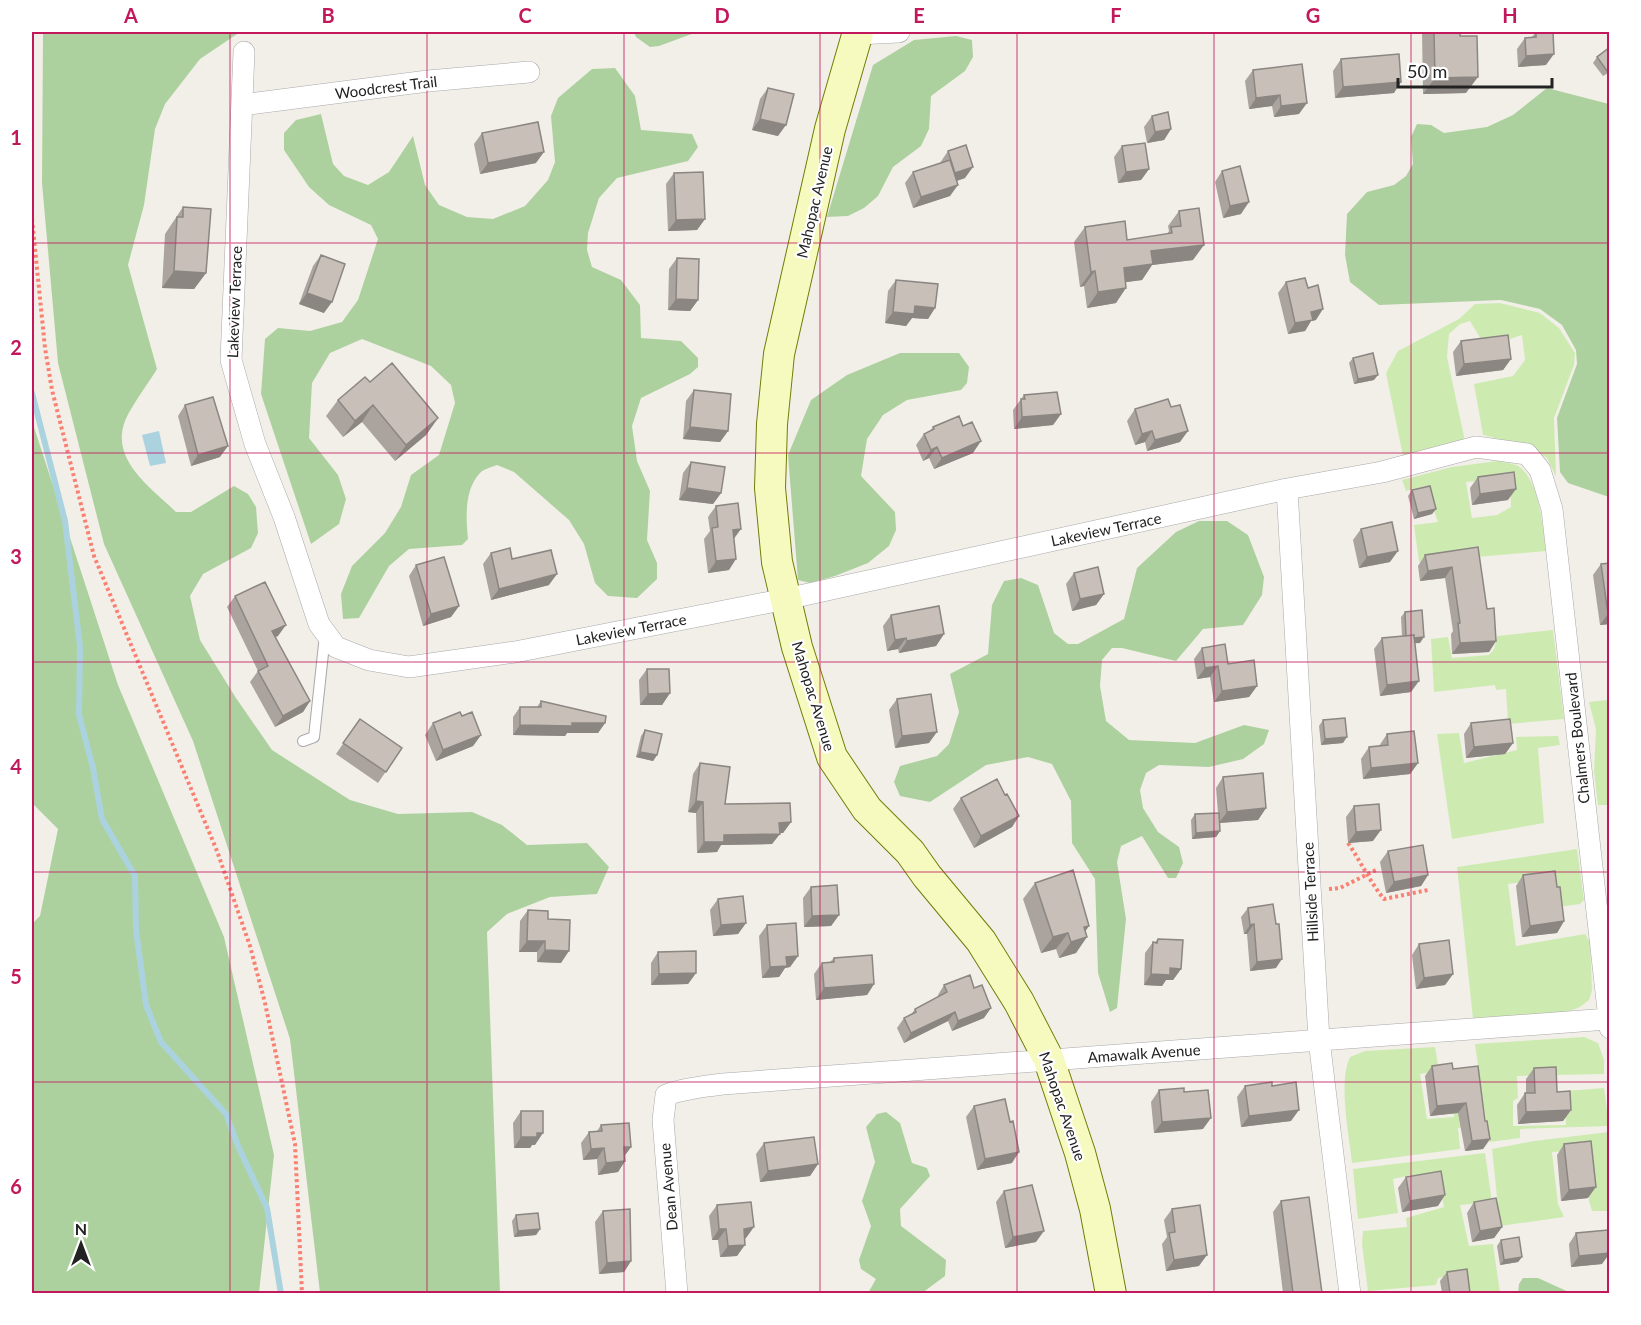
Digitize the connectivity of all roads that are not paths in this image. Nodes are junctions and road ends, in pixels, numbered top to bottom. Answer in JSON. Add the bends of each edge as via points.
{"nodes":[{"id":1,"x":899,"y":32,"type":"edge"},
{"id":2,"x":858,"y":33,"type":"edge"},
{"id":3,"x":244,"y":52,"type":"dead end"},
{"id":4,"x":530,"y":72,"type":"dead end"},
{"id":5,"x":242,"y":105,"type":"junction"},
{"id":6,"x":1527,"y":454,"type":"joint"},
{"id":7,"x":1287,"y":489,"type":"junction"},
{"id":8,"x":786,"y":599,"type":"junction"},
{"id":9,"x":325,"y":632,"type":"junction"},
{"id":10,"x":303,"y":741,"type":"dead end"},
{"id":11,"x":1609,"y":1024,"type":"edge"},
{"id":12,"x":1318,"y":1040,"type":"junction"},
{"id":13,"x":1049,"y":1060,"type":"junction"},
{"id":14,"x":681,"y":1089,"type":"joint"},
{"id":15,"x":677,"y":1293,"type":"edge"},
{"id":16,"x":1111,"y":1293,"type":"edge"},
{"id":17,"x":1350,"y":1293,"type":"edge"}],
"edges":[{"from":1,"to":2,"type":"street"},
{"from":2,"to":8,"type":"street","name":"Mahopac Avenue","via":[[830,129],[779,354],[770,488],[777,562]]},
{"from":3,"to":5,"type":"street","name":"Lakeview Terrace"},
{"from":4,"to":5,"type":"street","name":"Woodcrest Trail"},
{"from":5,"to":9,"type":"street","name":"Lakeview Terrace","via":[[231,360],[255,444]]},
{"from":6,"to":7,"type":"street","name":"Lakeview Terrace","via":[[1476,447],[1382,472]]},
{"from":6,"to":11,"type":"street","name":"Chalmers Boulevard","via":[[1540,470],[1552,509]]},
{"from":7,"to":8,"type":"street","name":"Lakeview Terrace"},
{"from":7,"to":12,"type":"street","name":"Hillside Terrace"},
{"from":8,"to":9,"type":"street","name":"Lakeview Terrace","via":[[515,652],[409,667],[369,660],[336,647]]},
{"from":8,"to":13,"type":"street","name":"Mahopac Avenue","via":[[832,757],[867,809],[910,852],[981,941]]},
{"from":9,"to":10,"type":"lane","via":[[314,737]]},
{"from":11,"to":12,"type":"street","name":"Amawalk Avenue"},
{"from":12,"to":13,"type":"street","name":"Amawalk Avenue"},
{"from":12,"to":17,"type":"street","name":"Hillside Terrace"},
{"from":13,"to":14,"type":"street","name":"Amawalk Avenue"},
{"from":13,"to":16,"type":"street","name":"Mahopac Avenue","via":[[1080,1152]]},
{"from":14,"to":15,"type":"street","name":"Dean Avenue","via":[[666,1095],[663,1120]]}]}
